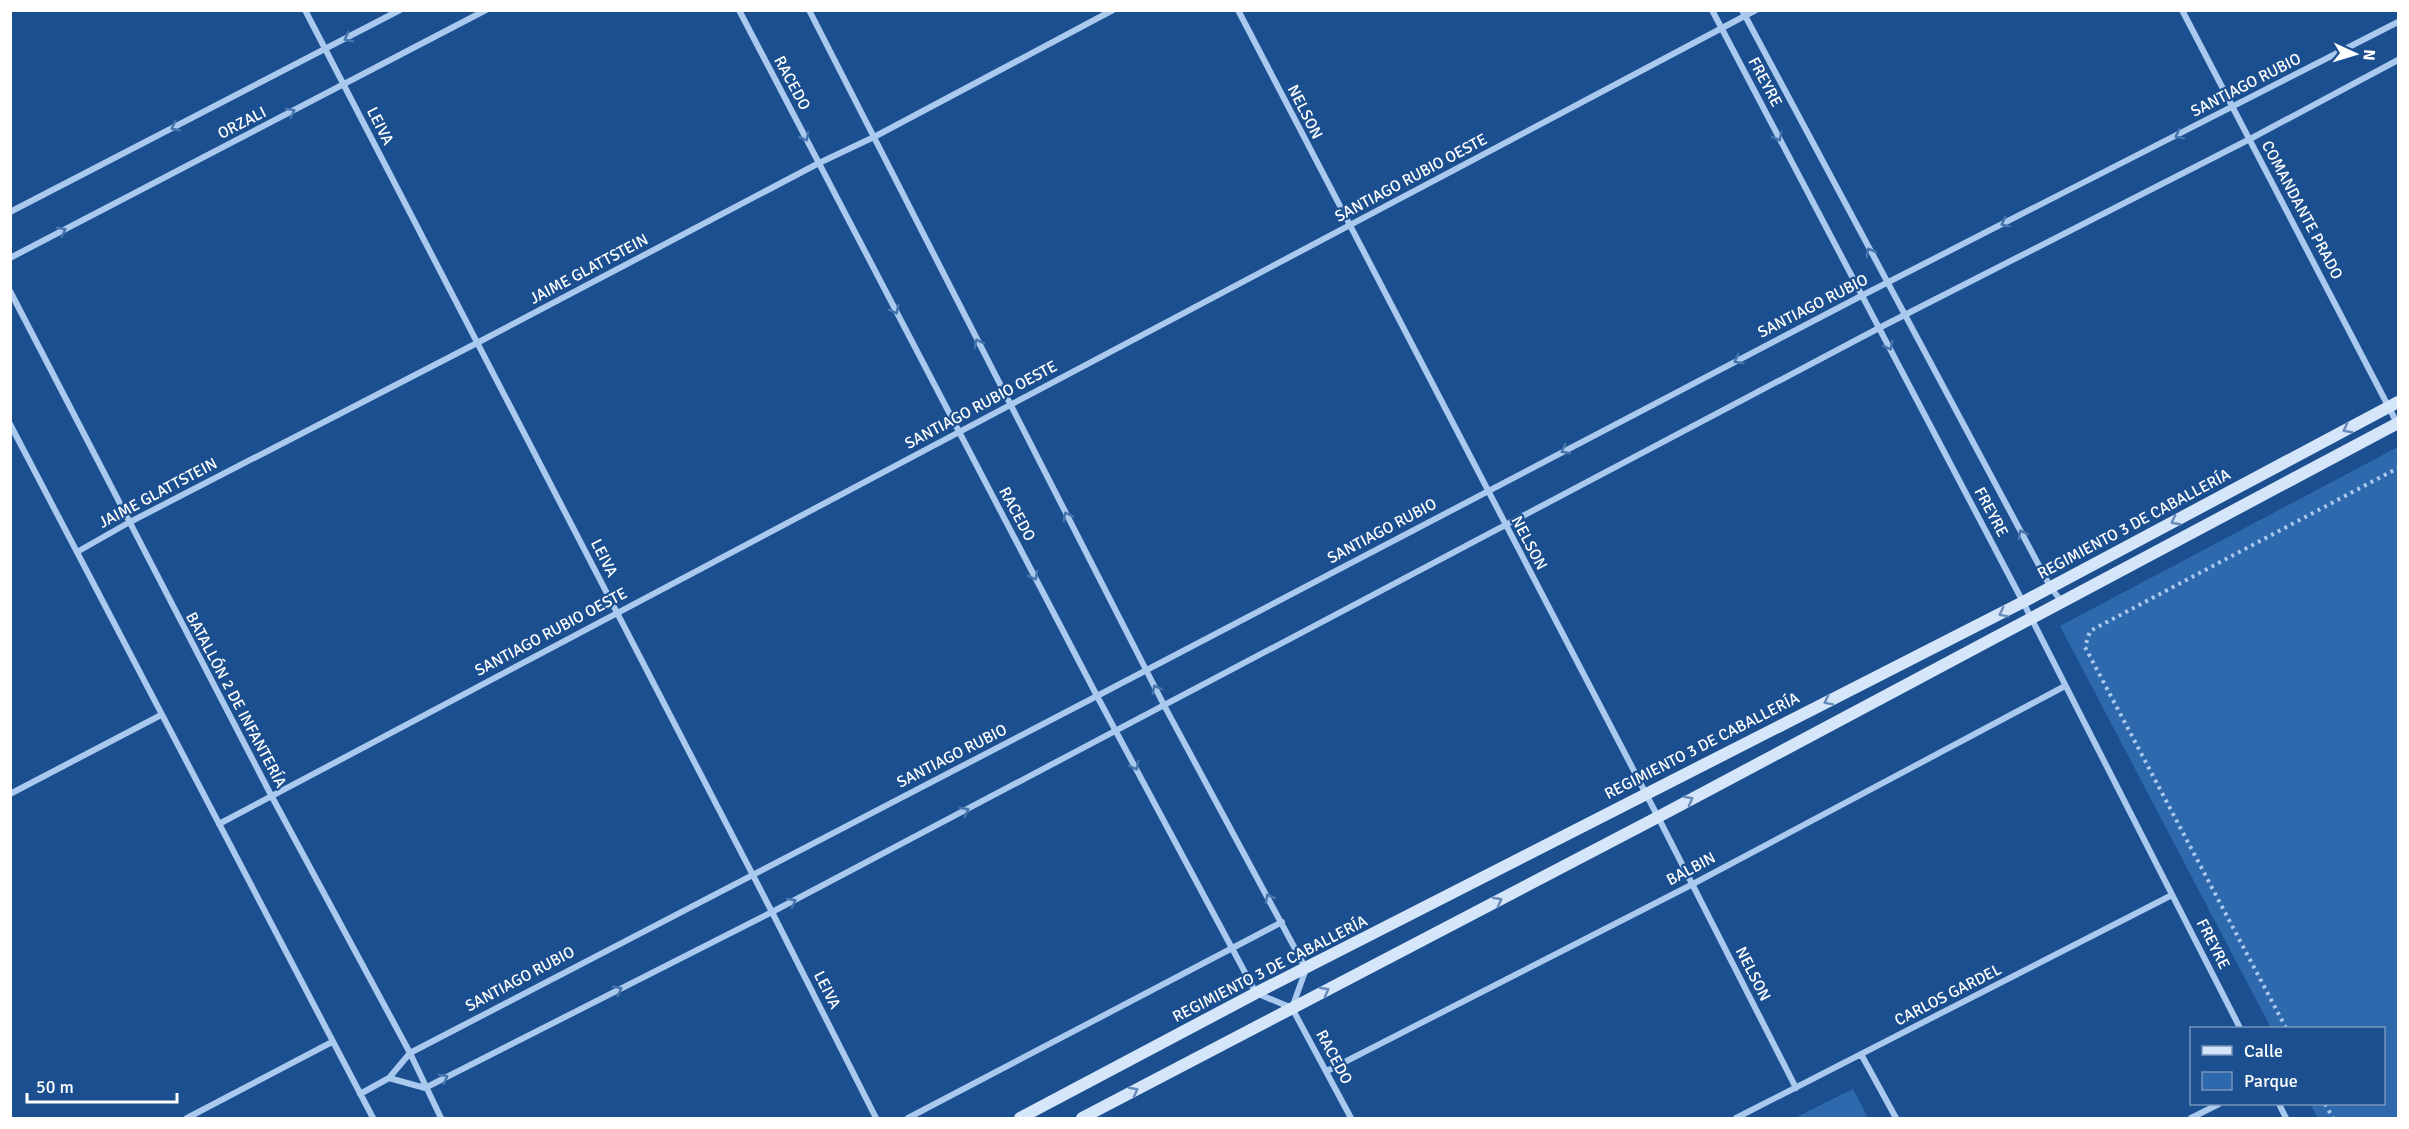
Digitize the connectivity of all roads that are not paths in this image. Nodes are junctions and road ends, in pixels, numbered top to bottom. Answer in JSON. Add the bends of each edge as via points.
{"nodes":[{"id":1,"x":305,"y":10,"type":"edge"},
{"id":2,"x":400,"y":10,"type":"edge"},
{"id":3,"x":486,"y":10,"type":"edge"},
{"id":4,"x":738,"y":10,"type":"edge"},
{"id":5,"x":809,"y":10,"type":"edge"},
{"id":6,"x":1113,"y":10,"type":"edge"},
{"id":7,"x":1238,"y":10,"type":"edge"},
{"id":8,"x":1712,"y":10,"type":"edge"},
{"id":9,"x":1756,"y":10,"type":"edge"},
{"id":10,"x":2182,"y":10,"type":"edge"},
{"id":11,"x":1744,"y":13,"type":"edge"},
{"id":12,"x":2398,"y":21,"type":"edge"},
{"id":13,"x":1722,"y":29,"type":"junction"},
{"id":14,"x":325,"y":50,"type":"junction"},
{"id":15,"x":2398,"y":60,"type":"edge"},
{"id":16,"x":344,"y":85,"type":"junction"},
{"id":17,"x":2232,"y":108,"type":"junction"},
{"id":18,"x":874,"y":137,"type":"junction"},
{"id":19,"x":2250,"y":139,"type":"junction"},
{"id":20,"x":819,"y":163,"type":"junction"},
{"id":21,"x":10,"y":212,"type":"edge"},
{"id":22,"x":1349,"y":226,"type":"junction"},
{"id":23,"x":10,"y":258,"type":"edge"},
{"id":24,"x":1886,"y":283,"type":"junction"},
{"id":25,"x":10,"y":291,"type":"edge"},
{"id":26,"x":1861,"y":296,"type":"junction"},
{"id":27,"x":1905,"y":315,"type":"junction"},
{"id":28,"x":1879,"y":328,"type":"junction"},
{"id":29,"x":477,"y":343,"type":"junction"},
{"id":30,"x":2394,"y":404,"type":"edge"},
{"id":31,"x":1010,"y":405,"type":"junction"},
{"id":32,"x":2398,"y":423,"type":"edge"},
{"id":33,"x":10,"y":424,"type":"edge"},
{"id":34,"x":959,"y":432,"type":"junction"},
{"id":35,"x":1487,"y":491,"type":"junction"},
{"id":36,"x":128,"y":523,"type":"junction"},
{"id":37,"x":1504,"y":525,"type":"junction"},
{"id":38,"x":77,"y":552,"type":"junction"},
{"id":39,"x":2051,"y":588,"type":"junction"},
{"id":40,"x":2023,"y":602,"type":"junction"},
{"id":41,"x":2062,"y":603,"type":"junction"},
{"id":42,"x":617,"y":613,"type":"junction"},
{"id":43,"x":2031,"y":619,"type":"junction"},
{"id":44,"x":1146,"y":670,"type":"junction"},
{"id":45,"x":2065,"y":686,"type":"junction"},
{"id":46,"x":1097,"y":696,"type":"junction"},
{"id":47,"x":1165,"y":706,"type":"junction"},
{"id":48,"x":161,"y":715,"type":"junction"},
{"id":49,"x":1117,"y":732,"type":"junction"},
{"id":50,"x":1645,"y":793,"type":"junction"},
{"id":51,"x":10,"y":794,"type":"edge"},
{"id":52,"x":271,"y":795,"type":"junction"},
{"id":53,"x":1658,"y":817,"type":"junction"},
{"id":54,"x":219,"y":824,"type":"junction"},
{"id":55,"x":752,"y":874,"type":"junction"},
{"id":56,"x":1691,"y":885,"type":"junction"},
{"id":57,"x":2172,"y":895,"type":"junction"},
{"id":58,"x":772,"y":912,"type":"junction"},
{"id":59,"x":1282,"y":922,"type":"junction"},
{"id":60,"x":1231,"y":949,"type":"junction"},
{"id":61,"x":1306,"y":969,"type":"junction"},
{"id":62,"x":1256,"y":993,"type":"junction"},
{"id":63,"x":1292,"y":1008,"type":"junction"},
{"id":64,"x":2239,"y":1027,"type":"edge"},
{"id":65,"x":332,"y":1042,"type":"junction"},
{"id":66,"x":410,"y":1053,"type":"junction"},
{"id":67,"x":1861,"y":1054,"type":"junction"},
{"id":68,"x":1327,"y":1071,"type":"junction"},
{"id":69,"x":389,"y":1078,"type":"junction"},
{"id":70,"x":425,"y":1088,"type":"junction"},
{"id":71,"x":1796,"y":1088,"type":"junction"},
{"id":72,"x":360,"y":1094,"type":"junction"},
{"id":73,"x":2217,"y":1105,"type":"edge"},
{"id":74,"x":2279,"y":1105,"type":"edge"},
{"id":75,"x":187,"y":1119,"type":"edge"},
{"id":76,"x":373,"y":1119,"type":"edge"},
{"id":77,"x":441,"y":1119,"type":"edge"},
{"id":78,"x":876,"y":1119,"type":"edge"},
{"id":79,"x":908,"y":1119,"type":"edge"},
{"id":80,"x":1020,"y":1119,"type":"edge"},
{"id":81,"x":1082,"y":1119,"type":"edge"},
{"id":82,"x":1351,"y":1119,"type":"edge"},
{"id":83,"x":1736,"y":1119,"type":"edge"},
{"id":84,"x":1896,"y":1119,"type":"edge"},
{"id":85,"x":2191,"y":1119,"type":"edge"},
{"id":86,"x":2286,"y":1119,"type":"edge"}],
"edges":[{"from":1,"to":14,"type":"street","name":"LEIVA"},
{"from":2,"to":14,"type":"street","name":"ORZALI","one_way":true},
{"from":3,"to":16,"type":"street","name":"ORZALI"},
{"from":4,"to":20,"type":"street","name":"RACEDO","one_way":true},
{"from":5,"to":18,"type":"street"},
{"from":6,"to":18,"type":"street","name":"JAIME GLATTSTEIN"},
{"from":7,"to":22,"type":"street","name":"NELSON"},
{"from":8,"to":13,"type":"street","name":"FREYRE"},
{"from":9,"to":11,"type":"street","name":"SANTIAGO RUBIO OESTE"},
{"from":10,"to":17,"type":"street","name":"COMANDANTE PRADO"},
{"from":11,"to":13,"type":"street","name":"SANTIAGO RUBIO OESTE"},
{"from":24,"to":11,"type":"street","name":"FREYRE","one_way":true},
{"from":12,"to":17,"type":"street","name":"SANTIAGO RUBIO"},
{"from":13,"to":22,"type":"street","name":"SANTIAGO RUBIO OESTE"},
{"from":13,"to":26,"type":"street","name":"FREYRE","one_way":true},
{"from":14,"to":16,"type":"street","name":"LEIVA"},
{"from":14,"to":21,"type":"street","name":"ORZALI","one_way":true},
{"from":15,"to":19,"type":"street"},
{"from":23,"to":16,"type":"street","name":"ORZALI","one_way":true},
{"from":16,"to":29,"type":"street","name":"LEIVA"},
{"from":17,"to":19,"type":"street","name":"COMANDANTE PRADO"},
{"from":17,"to":24,"type":"street","name":"SANTIAGO RUBIO","one_way":true},
{"from":18,"to":20,"type":"street","name":"JAIME GLATTSTEIN"},
{"from":31,"to":18,"type":"street","one_way":true},
{"from":19,"to":27,"type":"street"},
{"from":19,"to":30,"type":"street","name":"COMANDANTE PRADO"},
{"from":20,"to":29,"type":"street","name":"JAIME GLATTSTEIN"},
{"from":20,"to":34,"type":"street","name":"RACEDO","one_way":true},
{"from":22,"to":31,"type":"street","name":"SANTIAGO RUBIO OESTE"},
{"from":22,"to":35,"type":"street","name":"NELSON"},
{"from":24,"to":26,"type":"street","name":"SANTIAGO RUBIO"},
{"from":24,"to":27,"type":"street","name":"FREYRE"},
{"from":25,"to":36,"type":"street","name":"BATALLÓN 2 DE INFANTERÍA"},
{"from":26,"to":28,"type":"street","name":"FREYRE"},
{"from":26,"to":35,"type":"street","name":"SANTIAGO RUBIO","one_way":true},
{"from":27,"to":28,"type":"street"},
{"from":39,"to":27,"type":"street","name":"FREYRE","one_way":true},
{"from":28,"to":37,"type":"street"},
{"from":28,"to":40,"type":"street","name":"FREYRE","one_way":true},
{"from":29,"to":36,"type":"street","name":"JAIME GLATTSTEIN"},
{"from":29,"to":42,"type":"street","name":"LEIVA"},
{"from":30,"to":32,"type":"street","name":"COMANDANTE PRADO"},
{"from":30,"to":39,"type":"street","name":"REGIMIENTO 3 DE CABALLERÍA","one_way":true},
{"from":31,"to":34,"type":"street","name":"SANTIAGO RUBIO OESTE"},
{"from":44,"to":31,"type":"street","one_way":true},
{"from":32,"to":41,"type":"street"},
{"from":33,"to":38,"type":"street"},
{"from":34,"to":42,"type":"street","name":"SANTIAGO RUBIO OESTE"},
{"from":34,"to":46,"type":"street","name":"RACEDO","one_way":true},
{"from":35,"to":37,"type":"street","name":"NELSON"},
{"from":35,"to":44,"type":"street","name":"SANTIAGO RUBIO"},
{"from":36,"to":38,"type":"street","name":"JAIME GLATTSTEIN"},
{"from":36,"to":52,"type":"street","name":"BATALLÓN 2 DE INFANTERÍA"},
{"from":37,"to":47,"type":"street"},
{"from":37,"to":50,"type":"street","name":"NELSON"},
{"from":38,"to":48,"type":"street"},
{"from":39,"to":40,"type":"street","name":"REGIMIENTO 3 DE CABALLERÍA"},
{"from":39,"to":41,"type":"street","name":"FREYRE"},
{"from":40,"to":43,"type":"street","name":"FREYRE"},
{"from":40,"to":50,"type":"street","name":"REGIMIENTO 3 DE CABALLERÍA","one_way":true},
{"from":41,"to":43,"type":"street"},
{"from":42,"to":52,"type":"street","name":"SANTIAGO RUBIO OESTE"},
{"from":42,"to":55,"type":"street","name":"LEIVA"},
{"from":43,"to":45,"type":"street","name":"FREYRE"},
{"from":53,"to":43,"type":"street","one_way":true},
{"from":44,"to":46,"type":"street","name":"SANTIAGO RUBIO"},
{"from":47,"to":44,"type":"street","one_way":true},
{"from":45,"to":56,"type":"street","name":"BALBIN"},
{"from":45,"to":57,"type":"street","name":"FREYRE"},
{"from":46,"to":49,"type":"street","name":"RACEDO"},
{"from":46,"to":55,"type":"street","name":"SANTIAGO RUBIO"},
{"from":47,"to":49,"type":"street"},
{"from":59,"to":47,"type":"street","one_way":true},
{"from":48,"to":51,"type":"street"},
{"from":48,"to":54,"type":"street"},
{"from":58,"to":49,"type":"street","one_way":true},
{"from":49,"to":60,"type":"street","name":"RACEDO","one_way":true},
{"from":50,"to":53,"type":"street","name":"NELSON"},
{"from":50,"to":61,"type":"street","name":"REGIMIENTO 3 DE CABALLERÍA"},
{"from":52,"to":54,"type":"street","name":"SANTIAGO RUBIO OESTE"},
{"from":52,"to":66,"type":"street","name":"BATALLÓN 2 DE INFANTERÍA"},
{"from":53,"to":56,"type":"street","name":"NELSON"},
{"from":63,"to":53,"type":"street","one_way":true},
{"from":54,"to":65,"type":"street"},
{"from":55,"to":58,"type":"street","name":"LEIVA"},
{"from":55,"to":66,"type":"street","name":"SANTIAGO RUBIO"},
{"from":56,"to":68,"type":"street","name":"BALBIN"},
{"from":56,"to":71,"type":"street","name":"NELSON"},
{"from":57,"to":64,"type":"street","name":"FREYRE"},
{"from":57,"to":67,"type":"street","name":"CARLOS GARDEL"},
{"from":70,"to":58,"type":"street","one_way":true},
{"from":58,"to":78,"type":"street","name":"LEIVA"},
{"from":59,"to":60,"type":"street"},
{"from":59,"to":61,"type":"street"},
{"from":60,"to":62,"type":"street","name":"RACEDO"},
{"from":60,"to":79,"type":"street"},
{"from":61,"to":62,"type":"street","name":"REGIMIENTO 3 DE CABALLERÍA"},
{"from":61,"to":63,"type":"street"},
{"from":62,"to":63,"type":"street"},
{"from":62,"to":80,"type":"street","name":"REGIMIENTO 3 DE CABALLERÍA"},
{"from":63,"to":68,"type":"street","name":"RACEDO"},
{"from":81,"to":63,"type":"street","one_way":true},
{"from":65,"to":72,"type":"street"},
{"from":65,"to":75,"type":"street"},
{"from":66,"to":69,"type":"street","name":"SANTIAGO RUBIO"},
{"from":66,"to":70,"type":"street","name":"BATALLÓN 2 DE INFANTERÍA"},
{"from":67,"to":71,"type":"street","name":"CARLOS GARDEL"},
{"from":67,"to":84,"type":"street"},
{"from":68,"to":82,"type":"street","name":"RACEDO"},
{"from":69,"to":70,"type":"street"},
{"from":69,"to":72,"type":"street","name":"SANTIAGO RUBIO"},
{"from":70,"to":77,"type":"street","name":"BATALLÓN 2 DE INFANTERÍA"},
{"from":71,"to":83,"type":"street","name":"CARLOS GARDEL"},
{"from":72,"to":76,"type":"street"},
{"from":73,"to":85,"type":"street"},
{"from":74,"to":86,"type":"street"}]}
